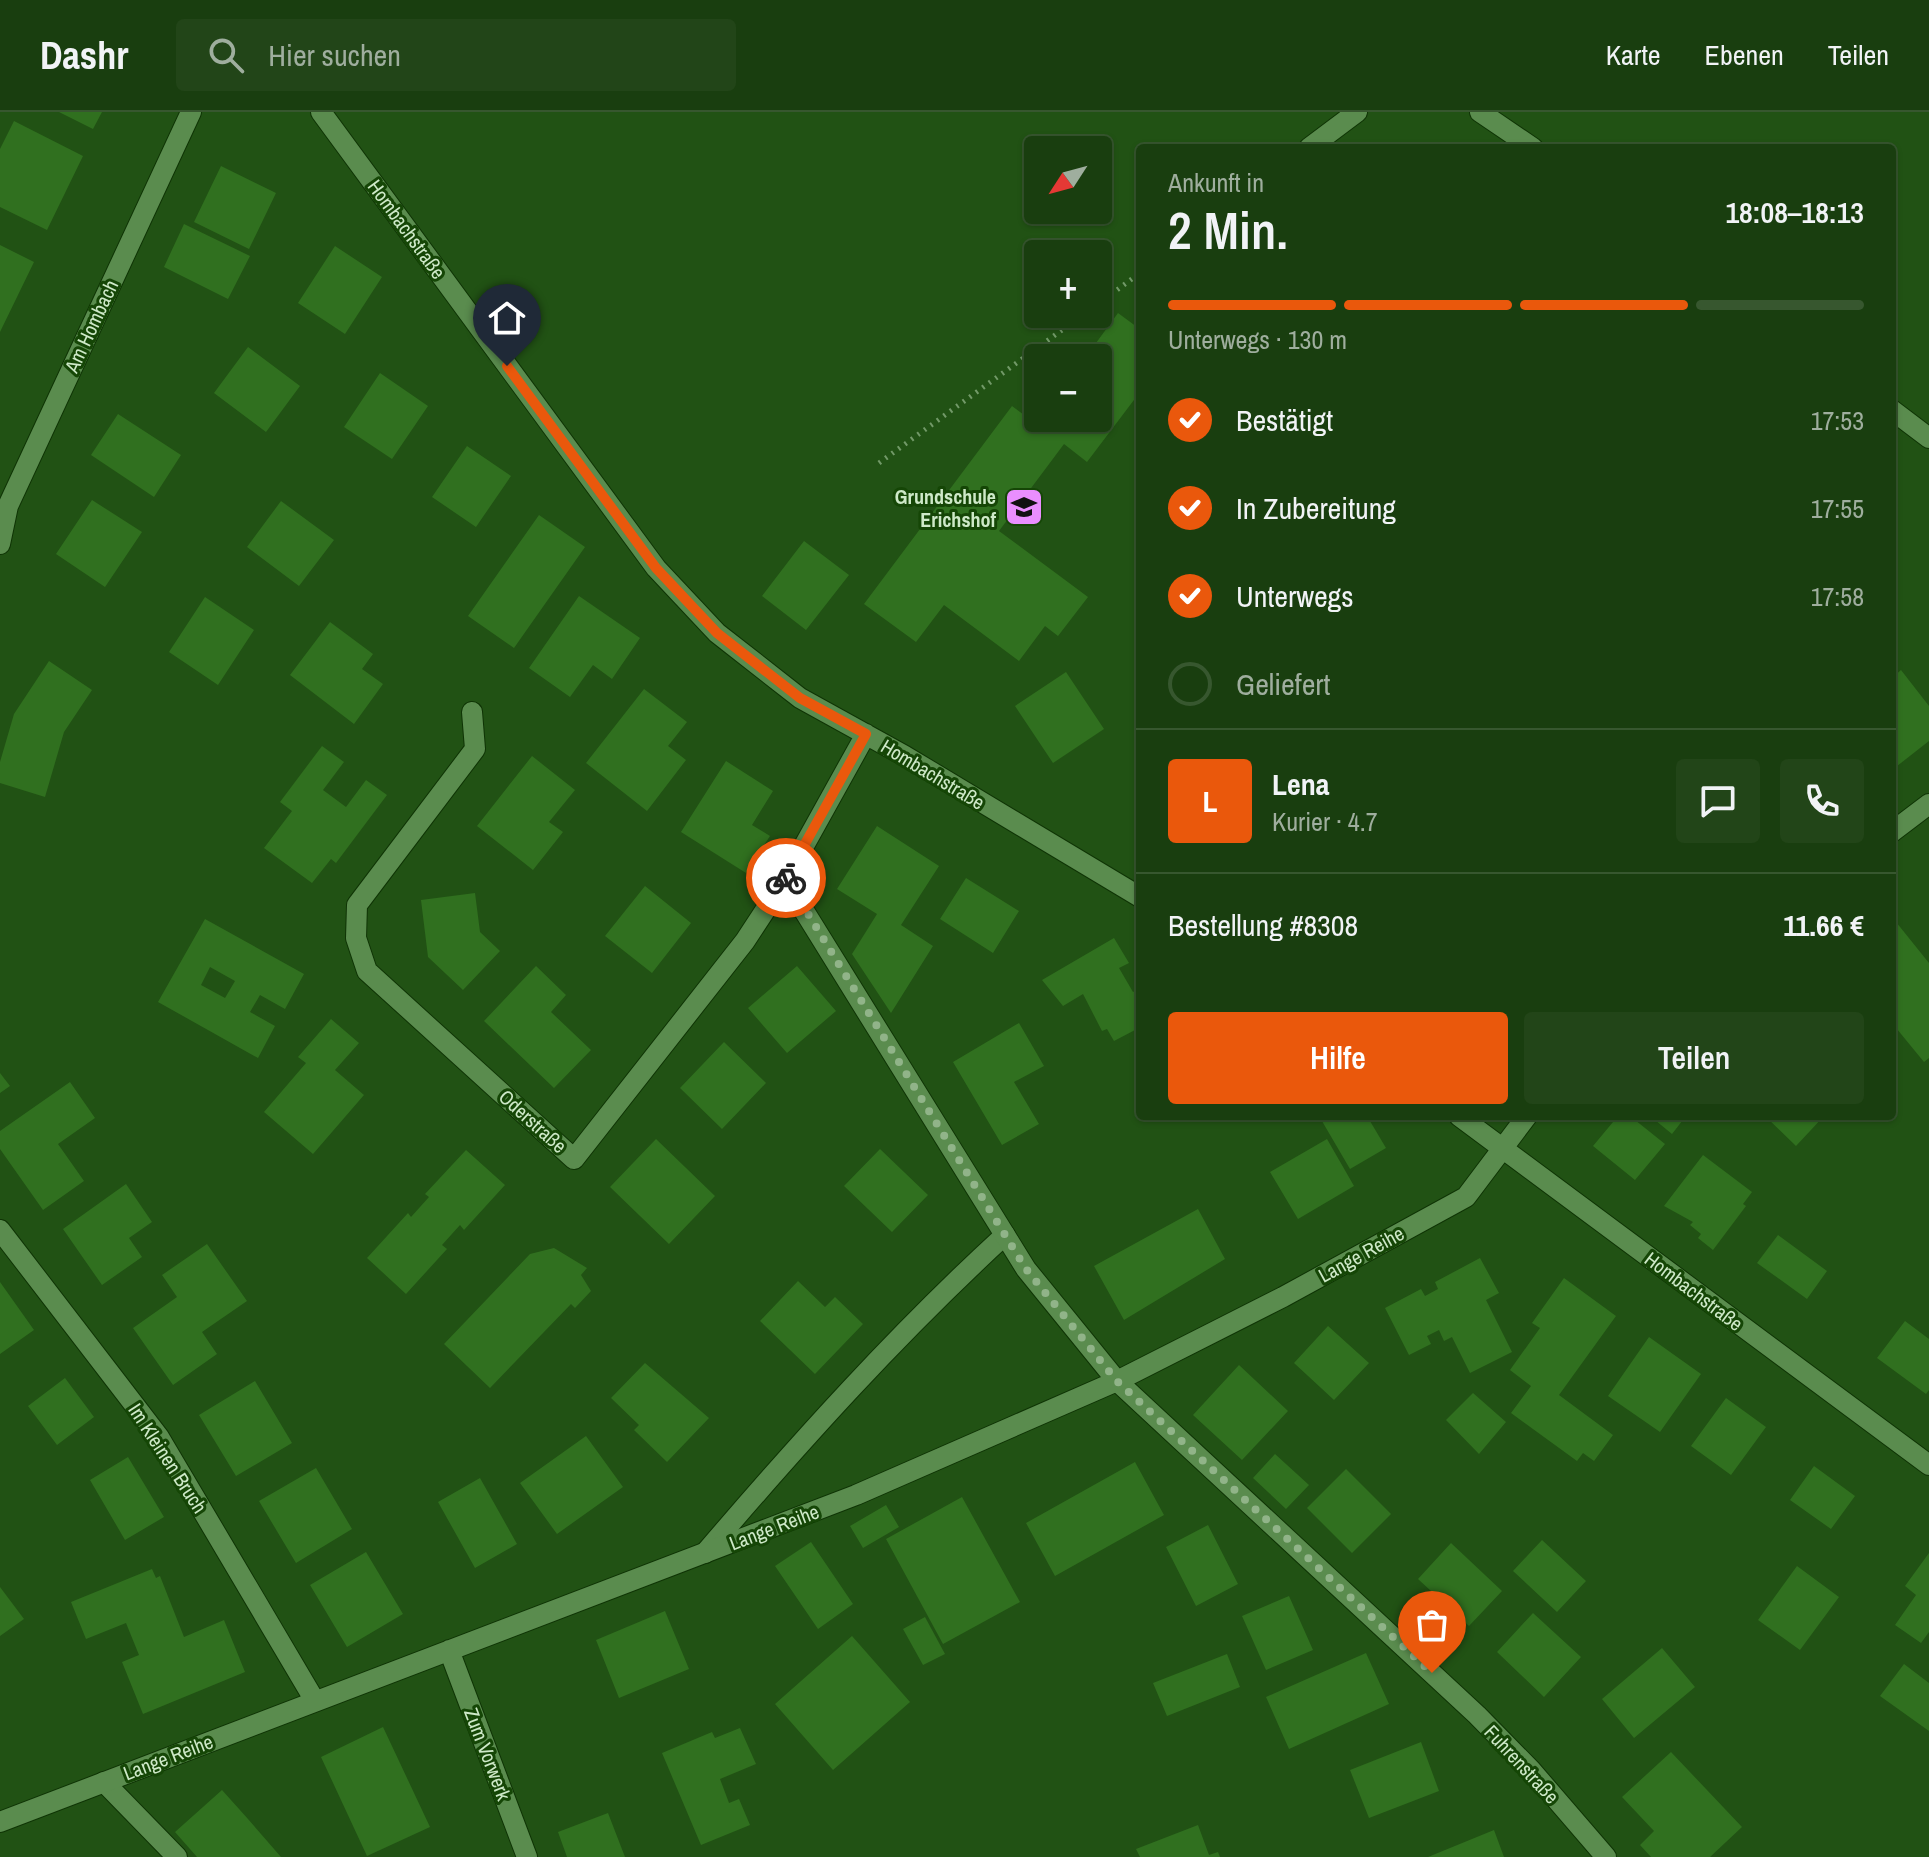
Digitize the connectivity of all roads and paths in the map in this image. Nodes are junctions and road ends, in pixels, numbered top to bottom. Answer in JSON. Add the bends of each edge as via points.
{"nodes":[{"id":1,"x":191,"y":112,"type":"edge"},
{"id":2,"x":321,"y":112,"type":"edge"},
{"id":3,"x":1357,"y":112,"type":"edge"},
{"id":4,"x":1480,"y":112,"type":"edge"},
{"id":5,"x":1314,"y":144,"type":"edge"},
{"id":6,"x":1527,"y":144,"type":"edge"},
{"id":7,"x":1136,"y":276,"type":"edge"},
{"id":8,"x":1112,"y":294,"type":"edge"},
{"id":9,"x":1065,"y":328,"type":"edge"},
{"id":10,"x":1896,"y":413,"type":"edge"},
{"id":11,"x":1929,"y":438,"type":"edge"},
{"id":12,"x":879,"y":463,"type":"dead end"},
{"id":13,"x":0,"y":544,"type":"edge"},
{"id":14,"x":472,"y":712,"type":"dead end"},
{"id":15,"x":866,"y":734,"type":"junction"},
{"id":16,"x":1929,"y":804,"type":"edge"},
{"id":17,"x":1896,"y":829,"type":"edge"},
{"id":18,"x":785,"y":880,"type":"junction"},
{"id":19,"x":1136,"y":895,"type":"edge"},
{"id":20,"x":1464,"y":1120,"type":"edge"},
{"id":21,"x":1524,"y":1120,"type":"edge"},
{"id":22,"x":1504,"y":1150,"type":"junction"},
{"id":23,"x":0,"y":1230,"type":"edge"},
{"id":24,"x":1005,"y":1235,"type":"junction"},
{"id":25,"x":1117,"y":1381,"type":"junction"},
{"id":26,"x":1929,"y":1465,"type":"edge"},
{"id":27,"x":705,"y":1553,"type":"junction"},
{"id":28,"x":449,"y":1650,"type":"junction"},
{"id":29,"x":315,"y":1701,"type":"junction"},
{"id":30,"x":104,"y":1782,"type":"junction"},
{"id":31,"x":0,"y":1822,"type":"edge"},
{"id":32,"x":177,"y":1857,"type":"edge"},
{"id":33,"x":527,"y":1857,"type":"edge"},
{"id":34,"x":1606,"y":1857,"type":"edge"}],
"edges":[{"from":1,"to":13,"type":"street","name":"Am Hombach","via":[[8,506]]},
{"from":2,"to":15,"type":"street","name":"Hombachstraße","via":[[656,568],[717,633],[800,698]]},
{"from":3,"to":5,"type":"street"},
{"from":4,"to":6,"type":"street"},
{"from":7,"to":8,"type":"path"},
{"from":9,"to":12,"type":"path"},
{"from":10,"to":11,"type":"street"},
{"from":14,"to":18,"type":"street","name":"Oderstraße","via":[[475,749],[357,905],[356,938],[367,971],[574,1159],[745,941]]},
{"from":15,"to":18,"type":"street","name":"Oderstraße"},
{"from":15,"to":19,"type":"street","name":"Hombachstraße"},
{"from":16,"to":17,"type":"street"},
{"from":18,"to":24,"type":"street","name":"Fuhrenstraße"},
{"from":20,"to":22,"type":"street","name":"Hombachstraße"},
{"from":21,"to":22,"type":"street","name":"Lange Reihe"},
{"from":22,"to":25,"type":"street","name":"Lange Reihe","via":[[1466,1197]]},
{"from":22,"to":26,"type":"street","name":"Hombachstraße"},
{"from":23,"to":29,"type":"street","name":"Im Kleinen Bruch","via":[[159,1437]]},
{"from":24,"to":25,"type":"street","name":"Fuhrenstraße","via":[[1026,1269]]},
{"from":24,"to":27,"type":"street","via":[[939,1296]]},
{"from":25,"to":27,"type":"street","name":"Lange Reihe","via":[[856,1495]]},
{"from":25,"to":34,"type":"street","name":"Fuhrenstraße","via":[[1477,1715]]},
{"from":27,"to":28,"type":"street","name":"Lange Reihe"},
{"from":28,"to":29,"type":"street","name":"Lange Reihe"},
{"from":28,"to":33,"type":"street","name":"Zum Vorwerk"},
{"from":29,"to":30,"type":"street","name":"Lange Reihe"},
{"from":30,"to":31,"type":"street","name":"Lange Reihe"},
{"from":30,"to":32,"type":"street"}]}
